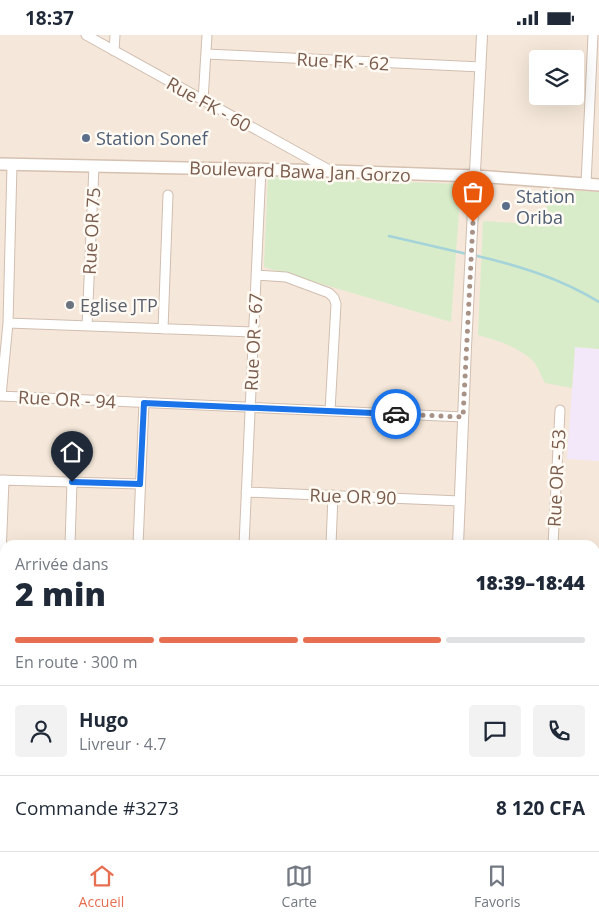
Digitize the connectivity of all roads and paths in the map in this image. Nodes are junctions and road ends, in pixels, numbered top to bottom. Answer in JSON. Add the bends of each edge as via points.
{"nodes":[{"id":1,"x":86,"y":35,"type":"edge"},
{"id":2,"x":115,"y":35,"type":"edge"},
{"id":3,"x":207,"y":35,"type":"edge"},
{"id":4,"x":482,"y":35,"type":"edge"},
{"id":5,"x":593,"y":35,"type":"edge"},
{"id":6,"x":114,"y":51,"type":"junction"},
{"id":7,"x":206,"y":54,"type":"junction"},
{"id":8,"x":481,"y":67,"type":"junction"},
{"id":9,"x":204,"y":101,"type":"junction"},
{"id":10,"x":6,"y":165,"type":"edge"},
{"id":11,"x":94,"y":166,"type":"junction"},
{"id":12,"x":261,"y":169,"type":"junction"},
{"id":13,"x":332,"y":171,"type":"junction"},
{"id":14,"x":476,"y":176,"type":"junction"},
{"id":15,"x":586,"y":184,"type":"junction"},
{"id":16,"x":599,"y":185,"type":"edge"},
{"id":17,"x":168,"y":195,"type":"dead end"},
{"id":18,"x":256,"y":275,"type":"junction"},
{"id":19,"x":8,"y":323,"type":"junction"},
{"id":20,"x":87,"y":326,"type":"junction"},
{"id":21,"x":163,"y":329,"type":"junction"},
{"id":22,"x":253,"y":332,"type":"junction"},
{"id":23,"x":0,"y":396,"type":"edge"},
{"id":24,"x":144,"y":403,"type":"junction"},
{"id":25,"x":250,"y":407,"type":"junction"},
{"id":26,"x":560,"y":410,"type":"dead end"},
{"id":27,"x":330,"y":411,"type":"junction"},
{"id":28,"x":463,"y":417,"type":"junction"},
{"id":29,"x":2,"y":480,"type":"edge"},
{"id":30,"x":72,"y":482,"type":"junction"},
{"id":31,"x":140,"y":484,"type":"junction"},
{"id":32,"x":246,"y":492,"type":"junction"},
{"id":33,"x":333,"y":495,"type":"junction"},
{"id":34,"x":460,"y":501,"type":"junction"},
{"id":35,"x":1,"y":540,"type":"edge"},
{"id":36,"x":70,"y":540,"type":"edge"},
{"id":37,"x":138,"y":540,"type":"edge"},
{"id":38,"x":244,"y":540,"type":"edge"},
{"id":39,"x":330,"y":540,"type":"edge"},
{"id":40,"x":458,"y":540,"type":"edge"},
{"id":41,"x":553,"y":540,"type":"edge"}],
"edges":[{"from":1,"to":6,"type":"street","name":"Rue FK - 60"},
{"from":2,"to":6,"type":"street"},
{"from":3,"to":7,"type":"street"},
{"from":4,"to":8,"type":"street"},
{"from":5,"to":15,"type":"street"},
{"from":6,"to":9,"type":"street","name":"Rue FK - 60"},
{"from":7,"to":8,"type":"street","name":"Rue FK - 62"},
{"from":7,"to":9,"type":"street"},
{"from":8,"to":14,"type":"street"},
{"from":9,"to":13,"type":"street","name":"Rue FK - 60"},
{"from":10,"to":11,"type":"main road","name":"Boulevard Bawa Jan Gorzo"},
{"from":10,"to":19,"type":"street"},
{"from":11,"to":12,"type":"main road","name":"Boulevard Bawa Jan Gorzo"},
{"from":11,"to":20,"type":"street","name":"Rue OR 75"},
{"from":12,"to":13,"type":"main road","name":"Boulevard Bawa Jan Gorzo"},
{"from":12,"to":18,"type":"street","name":"Rue OR - 67"},
{"from":13,"to":14,"type":"main road","name":"Boulevard Bawa Jan Gorzo"},
{"from":14,"to":15,"type":"main road","name":"Boulevard Bawa Jan Gorzo"},
{"from":14,"to":28,"type":"street"},
{"from":15,"to":16,"type":"main road","name":"Boulevard Bawa Jan Gorzo"},
{"from":17,"to":21,"type":"street"},
{"from":18,"to":22,"type":"street","name":"Rue OR - 67"},
{"from":18,"to":27,"type":"street","via":[[286,277],[334,297]]},
{"from":19,"to":20,"type":"street"},
{"from":19,"to":23,"type":"street"},
{"from":20,"to":21,"type":"street"},
{"from":21,"to":22,"type":"street"},
{"from":22,"to":25,"type":"street","name":"Rue OR - 67"},
{"from":23,"to":24,"type":"street","name":"Rue OR - 94"},
{"from":24,"to":25,"type":"street","name":"Rue OR - 94"},
{"from":24,"to":31,"type":"street"},
{"from":25,"to":27,"type":"street","name":"Rue OR - 94"},
{"from":25,"to":32,"type":"street","name":"Rue OR - 67"},
{"from":26,"to":41,"type":"street","name":"Rue OR - 53"},
{"from":27,"to":28,"type":"street","name":"Rue OR - 94"},
{"from":28,"to":34,"type":"street"},
{"from":29,"to":30,"type":"street"},
{"from":29,"to":35,"type":"street"},
{"from":30,"to":31,"type":"street"},
{"from":30,"to":36,"type":"street"},
{"from":31,"to":37,"type":"street"},
{"from":32,"to":33,"type":"street","name":"Rue OR 90"},
{"from":32,"to":38,"type":"street","name":"Rue OR - 67"},
{"from":33,"to":34,"type":"street","name":"Rue OR 90"},
{"from":33,"to":39,"type":"street"},
{"from":34,"to":40,"type":"street"}]}
